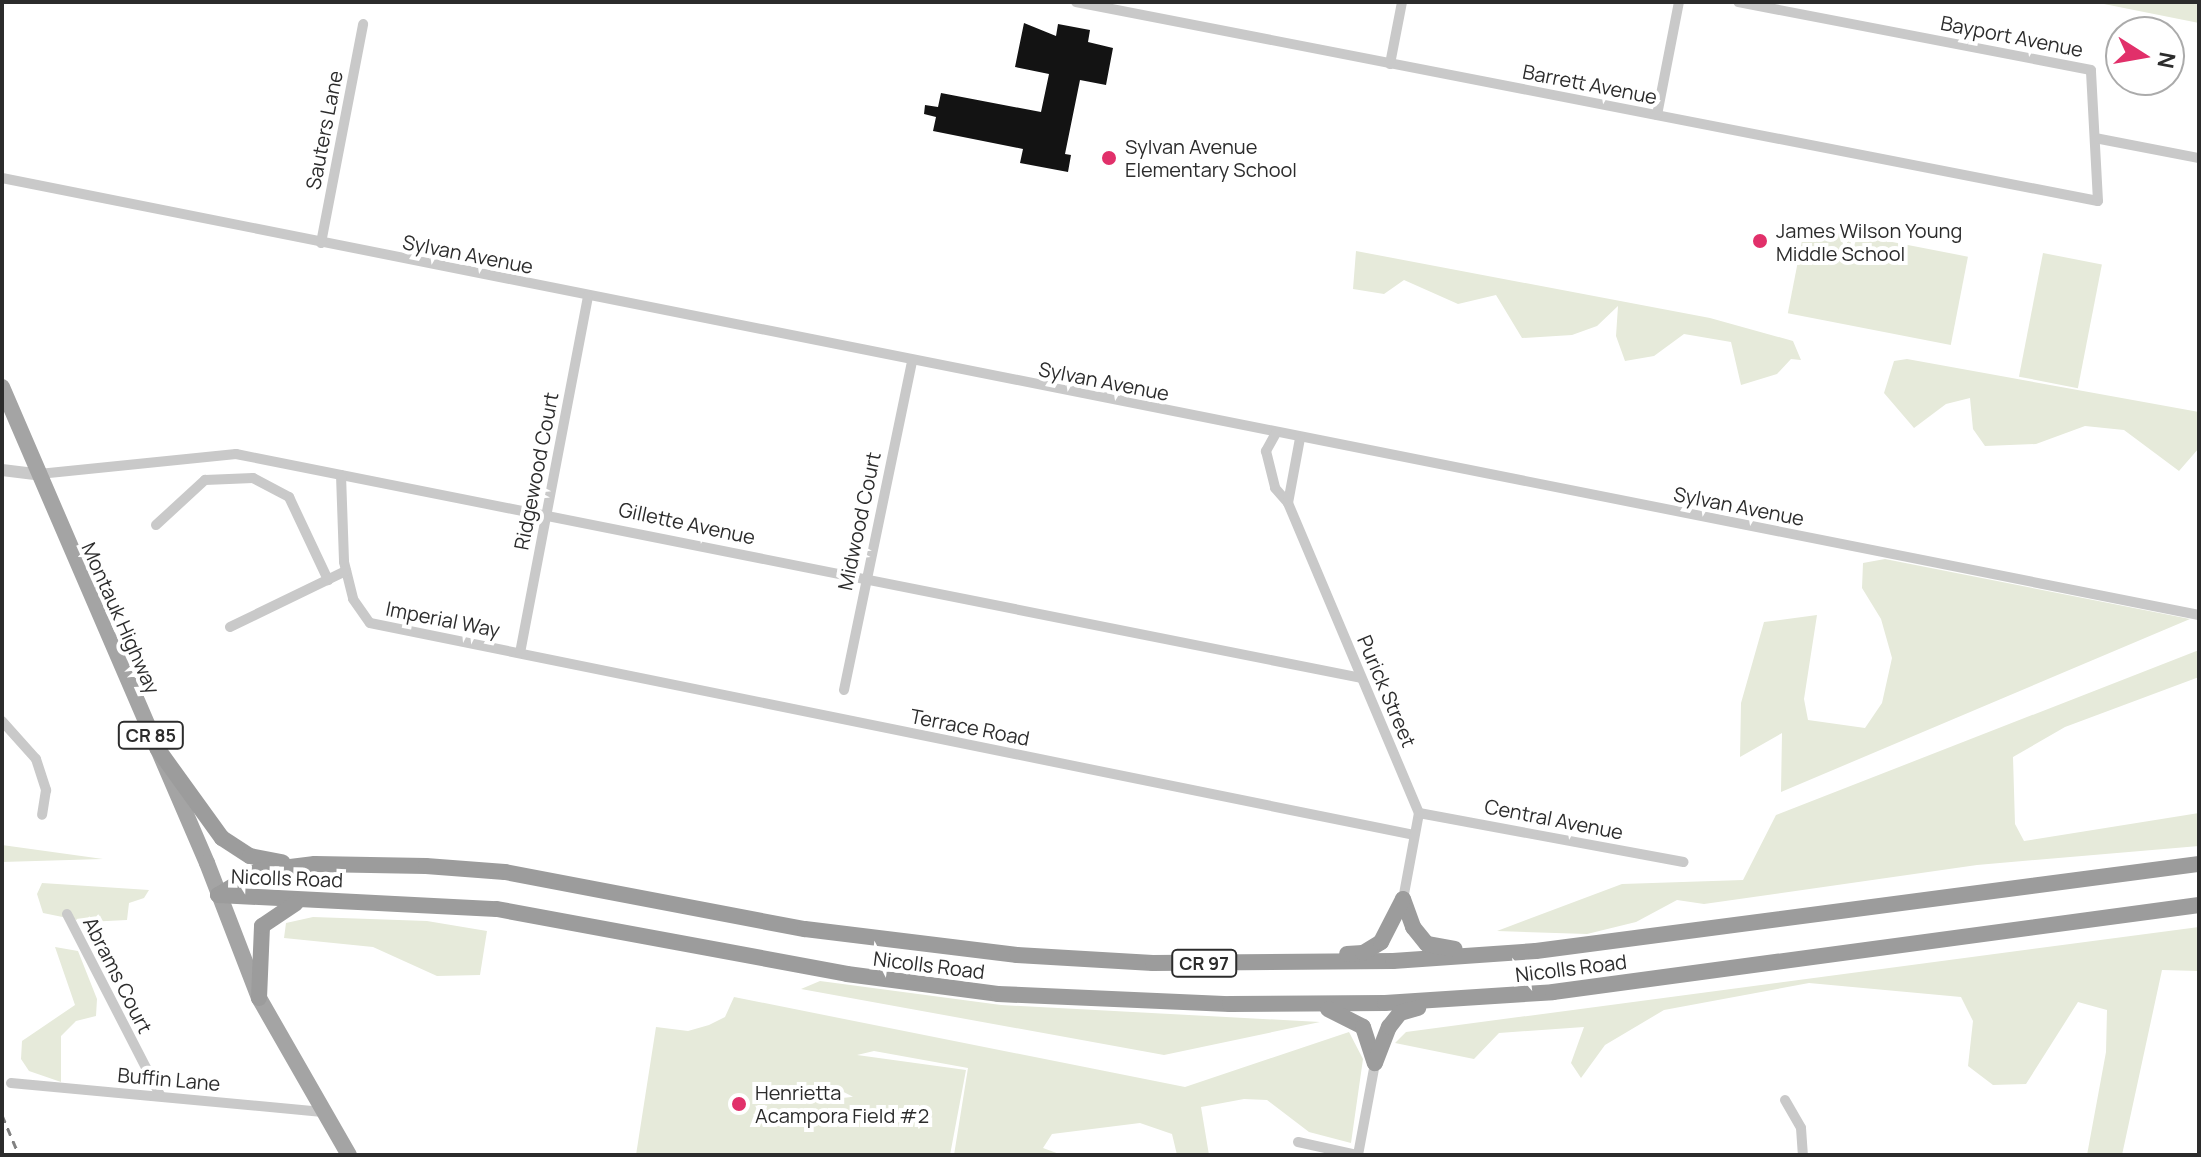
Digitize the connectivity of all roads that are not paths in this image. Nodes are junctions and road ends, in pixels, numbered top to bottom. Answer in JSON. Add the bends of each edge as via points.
{"nodes":[{"id":1,"x":1076,"y":2,"type":"edge"},
{"id":2,"x":1402,"y":2,"type":"edge"},
{"id":3,"x":1679,"y":2,"type":"edge"},
{"id":4,"x":1739,"y":2,"type":"edge"},
{"id":5,"x":1127,"y":7,"type":"edge"},
{"id":6,"x":363,"y":24,"type":"dead end"},
{"id":7,"x":1390,"y":64,"type":"junction"},
{"id":8,"x":1657,"y":115,"type":"junction"},
{"id":9,"x":2095,"y":138,"type":"junction"},
{"id":10,"x":2199,"y":158,"type":"edge"},
{"id":11,"x":2,"y":178,"type":"edge"},
{"id":12,"x":321,"y":243,"type":"junction"},
{"id":13,"x":588,"y":296,"type":"junction"},
{"id":14,"x":912,"y":361,"type":"junction"},
{"id":15,"x":2,"y":387,"type":"edge"},
{"id":16,"x":1276,"y":433,"type":"junction"},
{"id":17,"x":1300,"y":438,"type":"junction"},
{"id":18,"x":2,"y":470,"type":"edge"},
{"id":19,"x":37,"y":474,"type":"junction"},
{"id":20,"x":341,"y":475,"type":"junction"},
{"id":21,"x":1288,"y":503,"type":"junction"},
{"id":22,"x":546,"y":514,"type":"junction"},
{"id":23,"x":156,"y":525,"type":"dead end"},
{"id":24,"x":346,"y":571,"type":"junction"},
{"id":25,"x":328,"y":580,"type":"junction"},
{"id":26,"x":865,"y":580,"type":"junction"},
{"id":27,"x":2199,"y":615,"type":"edge"},
{"id":28,"x":230,"y":627,"type":"dead end"},
{"id":29,"x":520,"y":653,"type":"junction"},
{"id":30,"x":1361,"y":678,"type":"junction"},
{"id":31,"x":844,"y":690,"type":"dead end"},
{"id":32,"x":2,"y":721,"type":"edge"},
{"id":33,"x":157,"y":748,"type":"junction"},
{"id":34,"x":1419,"y":813,"type":"junction"},
{"id":35,"x":42,"y":815,"type":"dead end"},
{"id":36,"x":1414,"y":835,"type":"junction"},
{"id":37,"x":1683,"y":862,"type":"dead end"},
{"id":38,"x":315,"y":864,"type":"junction"},
{"id":39,"x":2199,"y":864,"type":"edge"},
{"id":40,"x":218,"y":895,"type":"junction"},
{"id":41,"x":1403,"y":899,"type":"junction"},
{"id":42,"x":309,"y":900,"type":"junction"},
{"id":43,"x":2199,"y":905,"type":"edge"},
{"id":44,"x":67,"y":914,"type":"dead end"},
{"id":45,"x":1508,"y":953,"type":"junction"},
{"id":46,"x":1312,"y":962,"type":"junction"},
{"id":47,"x":259,"y":998,"type":"junction"},
{"id":48,"x":1445,"y":1001,"type":"junction"},
{"id":49,"x":1281,"y":1004,"type":"junction"},
{"id":50,"x":1375,"y":1063,"type":"junction"},
{"id":51,"x":11,"y":1083,"type":"dead end"},
{"id":52,"x":160,"y":1095,"type":"junction"},
{"id":53,"x":1785,"y":1100,"type":"dead end"},
{"id":54,"x":323,"y":1112,"type":"junction"},
{"id":55,"x":1298,"y":1142,"type":"dead end"},
{"id":56,"x":349,"y":1155,"type":"edge"},
{"id":57,"x":1357,"y":1155,"type":"edge"},
{"id":58,"x":1803,"y":1155,"type":"edge"}],
"edges":[{"from":1,"to":5,"type":"street","name":"Barrett Avenue"},
{"from":2,"to":7,"type":"street"},
{"from":3,"to":8,"type":"street"},
{"from":4,"to":9,"type":"street","name":"Bayport Avenue","via":[[2091,70]]},
{"from":5,"to":7,"type":"street","name":"Barrett Avenue"},
{"from":6,"to":12,"type":"street","name":"Sauters Lane"},
{"from":7,"to":8,"type":"street","name":"Barrett Avenue"},
{"from":8,"to":9,"type":"street","name":"Barrett Avenue","via":[[2098,201]]},
{"from":9,"to":10,"type":"street"},
{"from":11,"to":12,"type":"street","name":"Sylvan Avenue"},
{"from":12,"to":13,"type":"street","name":"Sylvan Avenue"},
{"from":13,"to":14,"type":"street","name":"Sylvan Avenue"},
{"from":13,"to":22,"type":"street","name":"Ridgewood Court"},
{"from":14,"to":16,"type":"street","name":"Sylvan Avenue"},
{"from":14,"to":26,"type":"street","name":"Midwood Court"},
{"from":15,"to":19,"type":"main road","name":"Montauk Highway","number":"CR 85"},
{"from":16,"to":17,"type":"street","name":"Sylvan Avenue"},
{"from":16,"to":21,"type":"street","name":"Purick Street","via":[[1266,451],[1275,488]]},
{"from":17,"to":21,"type":"street"},
{"from":17,"to":27,"type":"street","name":"Sylvan Avenue"},
{"from":18,"to":19,"type":"street","name":"Gillette Avenue"},
{"from":19,"to":20,"type":"street","name":"Gillette Avenue","via":[[236,454]]},
{"from":19,"to":33,"type":"main road","name":"Montauk Highway","number":"CR 85"},
{"from":20,"to":22,"type":"street","name":"Gillette Avenue"},
{"from":20,"to":24,"type":"street","name":"Imperial Way"},
{"from":21,"to":30,"type":"street","name":"Purick Street"},
{"from":22,"to":26,"type":"street","name":"Gillette Avenue"},
{"from":22,"to":29,"type":"street","name":"Ridgewood Court"},
{"from":23,"to":25,"type":"street","via":[[205,480],[253,478],[289,497]]},
{"from":24,"to":25,"type":"street"},
{"from":24,"to":29,"type":"street","name":"Imperial Way","via":[[353,599],[370,623]]},
{"from":25,"to":28,"type":"street"},
{"from":26,"to":30,"type":"street","name":"Gillette Avenue"},
{"from":26,"to":31,"type":"street","name":"Midwood Court"},
{"from":29,"to":36,"type":"street","name":"Terrace Road"},
{"from":30,"to":34,"type":"street","name":"Purick Street"},
{"from":32,"to":35,"type":"street","via":[[36,759],[46,790]]},
{"from":33,"to":38,"type":"highway","via":[[236,849],[267,861]]},
{"from":33,"to":40,"type":"main road","name":"Montauk Highway","number":"CR 85"},
{"from":34,"to":36,"type":"street"},
{"from":34,"to":37,"type":"street","name":"Central Avenue"},
{"from":36,"to":41,"type":"street"},
{"from":38,"to":40,"type":"highway","name":"Nicolls Road","number":"CR 97","via":[[258,871]]},
{"from":38,"to":46,"type":"highway","name":"Nicolls Road","number":"CR 97","via":[[505,872],[805,929],[1017,955],[1153,963]]},
{"from":39,"to":45,"type":"highway","name":"Nicolls Road","number":"CR 97"},
{"from":40,"to":42,"type":"highway","name":"Nicolls Road","number":"CR 97"},
{"from":40,"to":47,"type":"main road","name":"Montauk Highway","number":"CR 85"},
{"from":41,"to":45,"type":"highway","via":[[1413,927],[1427,944]]},
{"from":41,"to":46,"type":"highway","via":[[1381,942],[1363,953],[1320,955]]},
{"from":42,"to":47,"type":"highway","via":[[285,906],[262,926]]},
{"from":42,"to":49,"type":"highway","name":"Nicolls Road","number":"CR 97","via":[[497,909],[847,974],[998,994]]},
{"from":43,"to":48,"type":"highway","name":"Nicolls Road","number":"CR 97"},
{"from":44,"to":52,"type":"street","name":"Abrams Court"},
{"from":45,"to":46,"type":"highway","name":"Nicolls Road","number":"CR 97"},
{"from":47,"to":54,"type":"main road","number":"CR 85"},
{"from":48,"to":49,"type":"highway","name":"Nicolls Road","number":"CR 97"},
{"from":48,"to":50,"type":"highway","via":[[1400,1013]]},
{"from":49,"to":50,"type":"highway","via":[[1355,1018]]},
{"from":50,"to":57,"type":"street"},
{"from":51,"to":52,"type":"street","name":"Buffin Lane"},
{"from":52,"to":54,"type":"street","name":"Buffin Lane"},
{"from":53,"to":58,"type":"street","via":[[1801,1128]]},
{"from":54,"to":56,"type":"main road","number":"CR 85"},
{"from":55,"to":57,"type":"street"}]}
